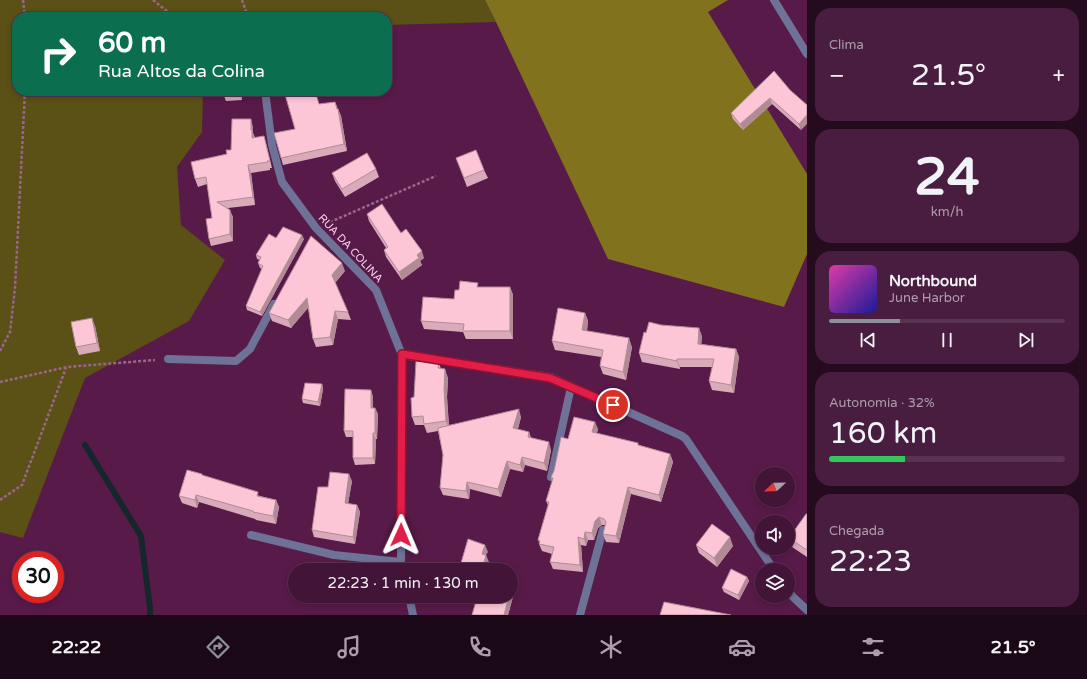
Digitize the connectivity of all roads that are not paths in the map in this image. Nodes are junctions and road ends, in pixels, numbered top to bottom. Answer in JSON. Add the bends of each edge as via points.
{"nodes":[{"id":1,"x":774,"y":0,"type":"edge"},
{"id":2,"x":807,"y":54,"type":"edge"},
{"id":3,"x":266,"y":96,"type":"edge"},
{"id":4,"x":279,"y":295,"type":"edge"},
{"id":5,"x":402,"y":354,"type":"junction"},
{"id":6,"x":168,"y":359,"type":"road end"},
{"id":7,"x":571,"y":387,"type":"junction"},
{"id":8,"x":551,"y":477,"type":"edge"},
{"id":9,"x":603,"y":530,"type":"edge"},
{"id":10,"x":251,"y":535,"type":"dead end"},
{"id":11,"x":401,"y":562,"type":"joint"},
{"id":12,"x":769,"y":563,"type":"edge"},
{"id":13,"x":795,"y":600,"type":"edge"},
{"id":14,"x":410,"y":603,"type":"edge"},
{"id":15,"x":807,"y":610,"type":"edge"},
{"id":16,"x":413,"y":615,"type":"edge"},
{"id":17,"x":580,"y":615,"type":"edge"}],
"edges":[{"from":1,"to":2,"type":"street"},
{"from":3,"to":5,"type":"street","name":"RUA DA COLINA","via":[[272,145],[282,182],[314,231],[376,290]]},
{"from":4,"to":6,"type":"street","via":[[250,349],[236,361]]},
{"from":5,"to":7,"type":"street","via":[[550,378]]},
{"from":5,"to":11,"type":"street","name":"RUA DA COLINA"},
{"from":7,"to":8,"type":"street"},
{"from":7,"to":12,"type":"street","via":[[684,437]]},
{"from":9,"to":17,"type":"street"},
{"from":10,"to":11,"type":"street","via":[[334,555]]},
{"from":13,"to":15,"type":"street"},
{"from":14,"to":16,"type":"street"}]}
